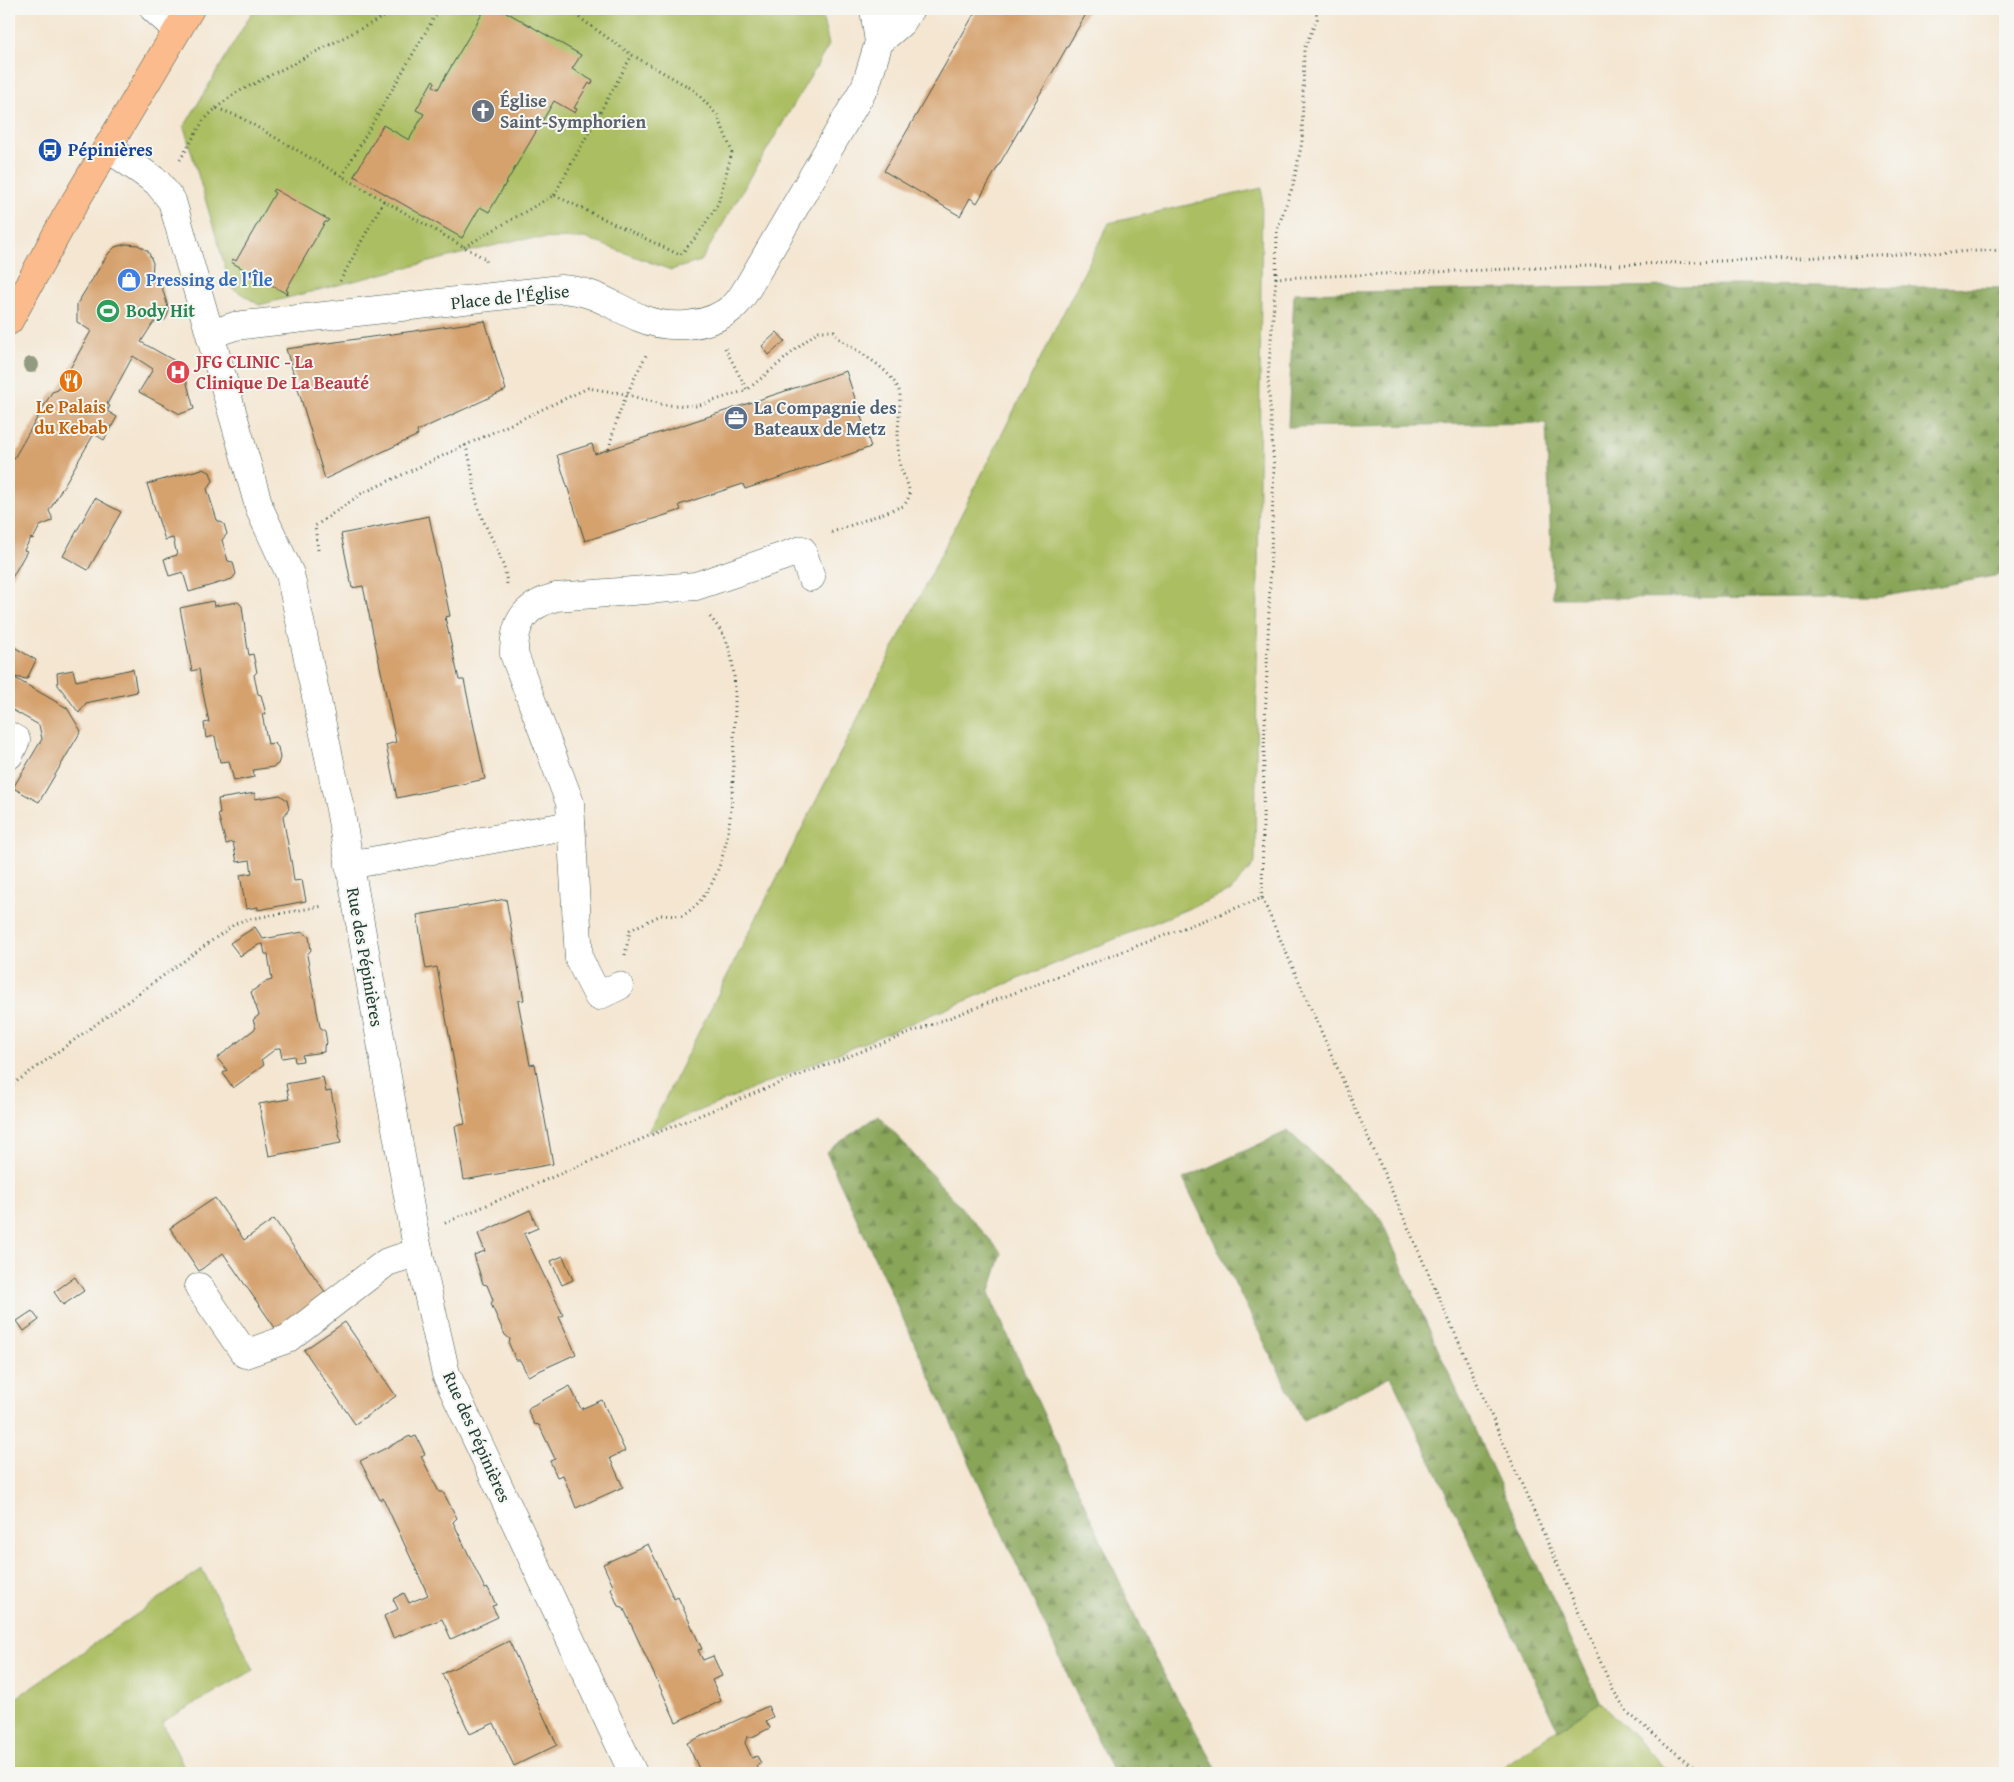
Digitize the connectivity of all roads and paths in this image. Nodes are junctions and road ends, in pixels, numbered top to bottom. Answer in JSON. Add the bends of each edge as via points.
{"nodes":[{"id":1,"x":154,"y":9,"type":"edge"},
{"id":2,"x":399,"y":9,"type":"edge"},
{"id":3,"x":439,"y":9,"type":"edge"},
{"id":4,"x":567,"y":9,"type":"edge"},
{"id":5,"x":874,"y":9,"type":"edge"},
{"id":6,"x":910,"y":9,"type":"edge"},
{"id":7,"x":1316,"y":9,"type":"edge"},
{"id":8,"x":183,"y":20,"type":"edge"},
{"id":9,"x":879,"y":42,"type":"junction"},
{"id":10,"x":632,"y":55,"type":"junction"},
{"id":11,"x":216,"y":108,"type":"junction"},
{"id":12,"x":108,"y":148,"type":"junction"},
{"id":13,"x":178,"y":163,"type":"dead end"},
{"id":14,"x":342,"y":176,"type":"junction"},
{"id":15,"x":554,"y":195,"type":"junction"},
{"id":16,"x":384,"y":200,"type":"junction"},
{"id":17,"x":464,"y":247,"type":"junction"},
{"id":18,"x":2005,"y":250,"type":"edge"},
{"id":19,"x":1276,"y":278,"type":"junction"},
{"id":20,"x":492,"y":297,"type":"junction"},
{"id":21,"x":333,"y":315,"type":"junction"},
{"id":22,"x":709,"y":320,"type":"junction"},
{"id":23,"x":9,"y":321,"type":"edge"},
{"id":24,"x":661,"y":324,"type":"junction"},
{"id":25,"x":211,"y":334,"type":"junction"},
{"id":26,"x":747,"y":390,"type":"junction"},
{"id":27,"x":625,"y":394,"type":"junction"},
{"id":28,"x":465,"y":445,"type":"junction"},
{"id":29,"x":609,"y":450,"type":"dead end"},
{"id":30,"x":802,"y":550,"type":"junction"},
{"id":31,"x":319,"y":557,"type":"dead end"},
{"id":32,"x":810,"y":577,"type":"dead end"},
{"id":33,"x":696,"y":586,"type":"junction"},
{"id":34,"x":525,"y":615,"type":"junction"},
{"id":35,"x":9,"y":736,"type":"edge"},
{"id":36,"x":9,"y":755,"type":"edge"},
{"id":37,"x":571,"y":825,"type":"junction"},
{"id":38,"x":349,"y":865,"type":"junction"},
{"id":39,"x":1262,"y":898,"type":"junction"},
{"id":40,"x":356,"y":900,"type":"junction"},
{"id":41,"x":618,"y":986,"type":"joint"},
{"id":42,"x":9,"y":1087,"type":"edge"},
{"id":43,"x":417,"y":1244,"type":"junction"},
{"id":44,"x":199,"y":1288,"type":"dead end"},
{"id":45,"x":633,"y":1773,"type":"edge"},
{"id":46,"x":1700,"y":1773,"type":"edge"}],
"edges":[{"from":1,"to":8,"type":"street"},
{"from":2,"to":11,"type":"path","via":[[244,89]]},
{"from":3,"to":14,"type":"path"},
{"from":4,"to":10,"type":"path"},
{"from":5,"to":9,"type":"street","name":"Place de l'Église"},
{"from":6,"to":9,"type":"street","via":[[902,22]]},
{"from":7,"to":19,"type":"path","via":[[1317,18],[1304,49],[1302,142],[1293,186],[1277,230]]},
{"from":8,"to":12,"type":"main road"},
{"from":9,"to":22,"type":"street","name":"Place de l'Église","via":[[866,84],[748,287],[734,306]]},
{"from":10,"to":15,"type":"path"},
{"from":10,"to":15,"type":"path","via":[[694,90],[718,116],[732,152],[718,204],[680,255]]},
{"from":11,"to":13,"type":"path","via":[[203,121]]},
{"from":11,"to":14,"type":"path","via":[[238,116]]},
{"from":12,"to":23,"type":"main road"},
{"from":12,"to":25,"type":"street","name":"Rue des Pépinières","via":[[157,182],[172,200]]},
{"from":14,"to":16,"type":"path"},
{"from":15,"to":17,"type":"path"},
{"from":16,"to":17,"type":"path"},
{"from":16,"to":21,"type":"path","via":[[331,298]]},
{"from":17,"to":20,"type":"path","via":[[486,259]]},
{"from":18,"to":19,"type":"path"},
{"from":19,"to":39,"type":"path","via":[[1268,378],[1274,468]]},
{"from":20,"to":21,"type":"street","name":"Place de l'Église"},
{"from":20,"to":24,"type":"street","name":"Place de l'Église","via":[[561,288],[581,290],[640,318]]},
{"from":21,"to":25,"type":"street","name":"Place de l'Église","via":[[235,326]]},
{"from":22,"to":24,"type":"street","name":"Place de l'Église","via":[[685,326]]},
{"from":22,"to":26,"type":"path"},
{"from":24,"to":27,"type":"path"},
{"from":25,"to":38,"type":"street","name":"Rue des Pépinières","via":[[260,510],[290,574]]},
{"from":26,"to":27,"type":"path","via":[[697,406],[664,405]]},
{"from":26,"to":30,"type":"path","via":[[818,331],[834,331],[837,337],[889,374],[900,393],[899,460],[910,492],[909,500],[903,506],[832,532]]},
{"from":27,"to":28,"type":"path","via":[[588,388]]},
{"from":27,"to":29,"type":"path"},
{"from":28,"to":31,"type":"path","via":[[361,494],[315,526]]},
{"from":28,"to":34,"type":"path","via":[[471,459],[479,510],[502,559],[508,601]]},
{"from":30,"to":32,"type":"street"},
{"from":30,"to":33,"type":"street"},
{"from":33,"to":34,"type":"street","via":[[556,597],[538,602]]},
{"from":33,"to":41,"type":"path","via":[[703,608],[726,640],[732,662],[735,691],[733,793],[726,838],[718,868],[704,897],[690,911],[682,916],[661,914],[630,930]]},
{"from":34,"to":37,"type":"street","via":[[514,632],[514,654],[570,803]]},
{"from":35,"to":36,"type":"street","via":[[16,740]]},
{"from":37,"to":38,"type":"street"},
{"from":37,"to":41,"type":"street","via":[[580,959],[598,996]]},
{"from":38,"to":40,"type":"street","name":"Rue des Pépinières"},
{"from":39,"to":43,"type":"path","via":[[644,1138]]},
{"from":39,"to":46,"type":"path","via":[[1613,1690],[1628,1712]]},
{"from":40,"to":42,"type":"path","via":[[235,924]]},
{"from":40,"to":43,"type":"street","name":"Rue des Pépinières"},
{"from":43,"to":44,"type":"street","via":[[387,1262],[287,1339],[245,1354]]},
{"from":43,"to":45,"type":"street","name":"Rue des Pépinières","via":[[446,1374]]}]}
